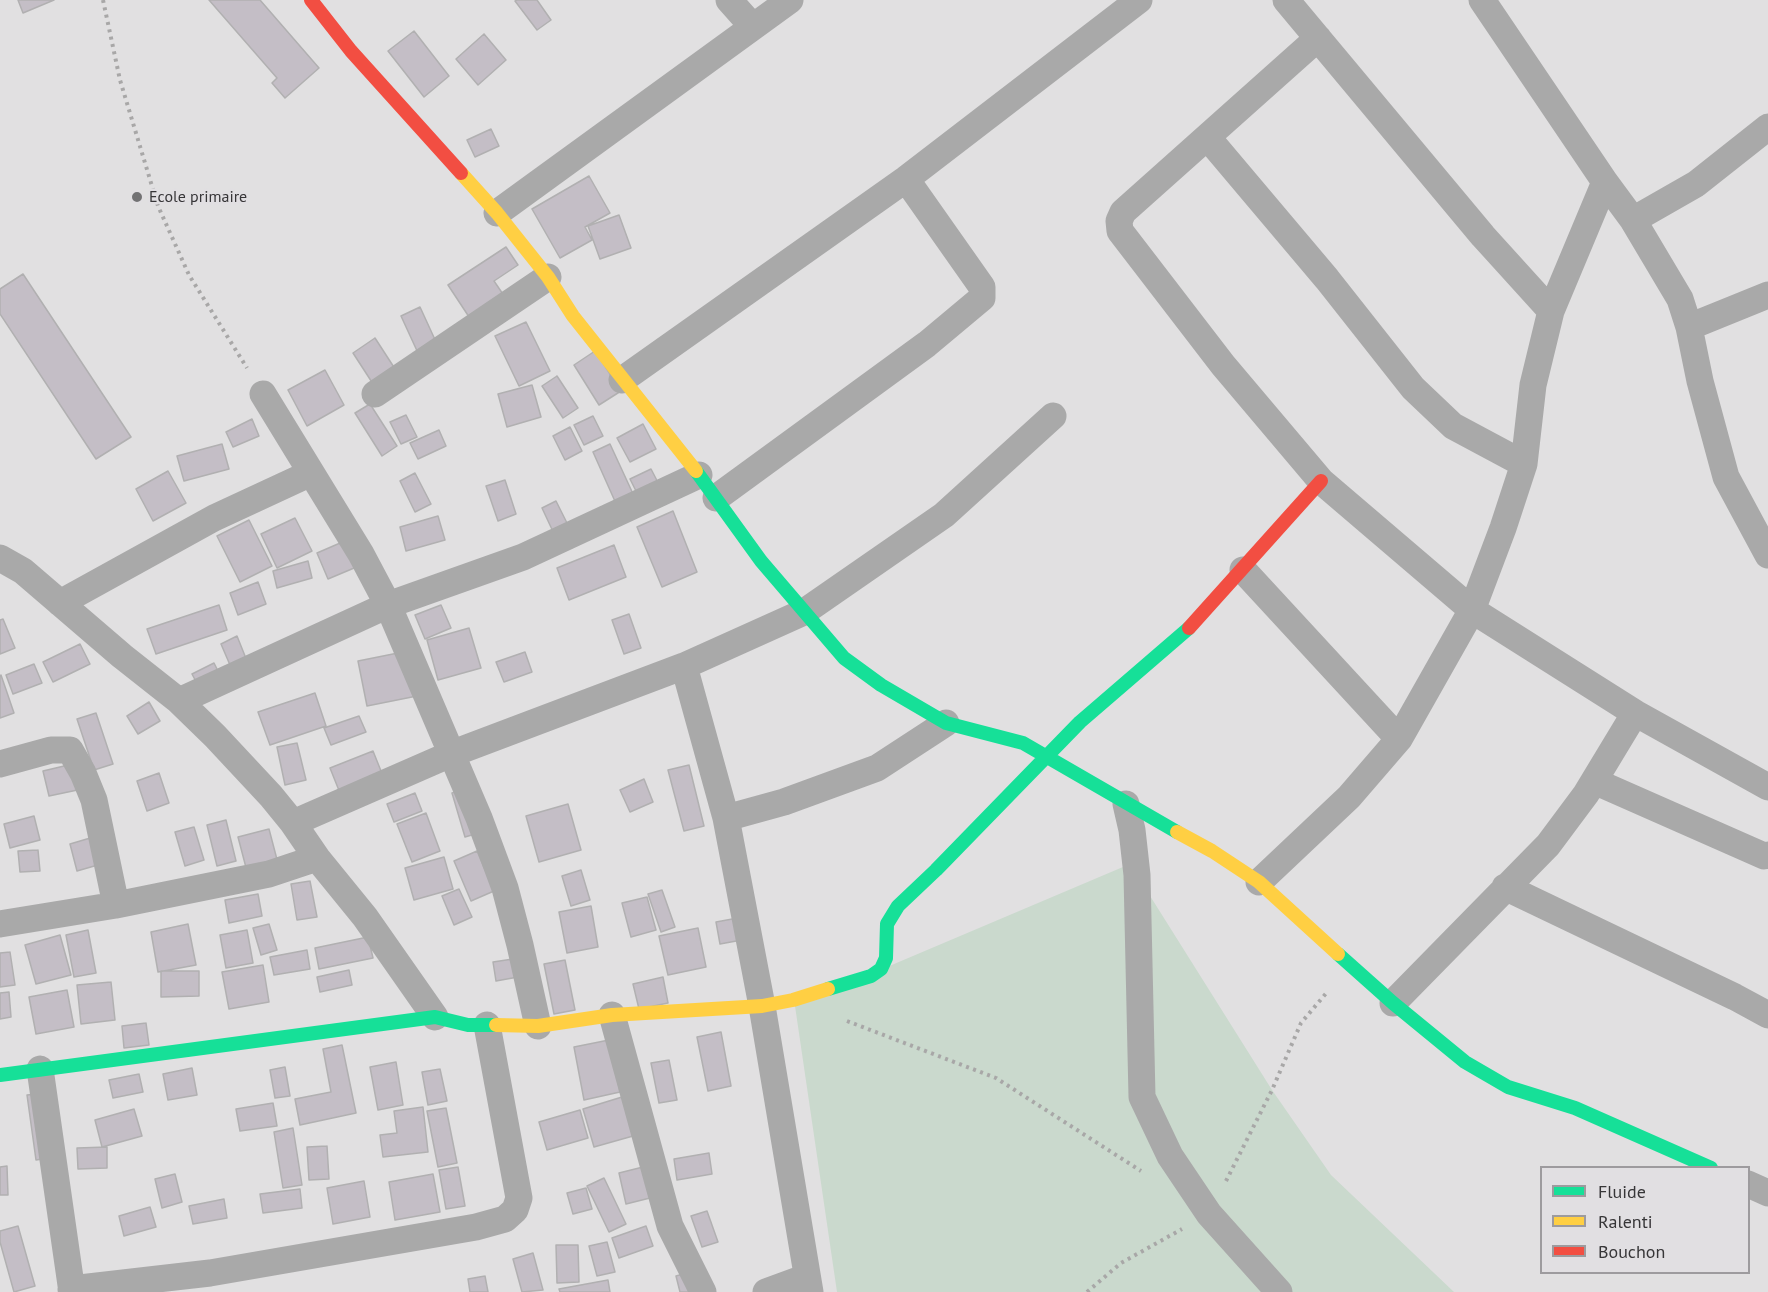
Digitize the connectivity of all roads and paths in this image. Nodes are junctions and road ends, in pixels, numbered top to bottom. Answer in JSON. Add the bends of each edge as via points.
{"nodes":[{"id":1,"x":103,"y":0,"type":"edge"},
{"id":2,"x":311,"y":0,"type":"edge"},
{"id":3,"x":729,"y":0,"type":"edge"},
{"id":4,"x":790,"y":0,"type":"edge"},
{"id":5,"x":1139,"y":0,"type":"edge"},
{"id":6,"x":1286,"y":0,"type":"edge"},
{"id":7,"x":1482,"y":0,"type":"edge"},
{"id":8,"x":753,"y":27,"type":"junction"},
{"id":9,"x":1318,"y":38,"type":"junction"},
{"id":10,"x":1768,"y":127,"type":"edge"},
{"id":11,"x":1208,"y":138,"type":"junction"},
{"id":12,"x":906,"y":179,"type":"junction"},
{"id":13,"x":1605,"y":182,"type":"junction"},
{"id":14,"x":496,"y":213,"type":"junction"},
{"id":15,"x":1633,"y":220,"type":"junction"},
{"id":16,"x":548,"y":278,"type":"junction"},
{"id":17,"x":1768,"y":296,"type":"edge"},
{"id":18,"x":1551,"y":311,"type":"junction"},
{"id":19,"x":1689,"y":327,"type":"junction"},
{"id":20,"x":622,"y":380,"type":"junction"},
{"id":21,"x":263,"y":394,"type":"joint"},
{"id":22,"x":375,"y":394,"type":"dead end"},
{"id":23,"x":1053,"y":416,"type":"dead end"},
{"id":24,"x":1524,"y":464,"type":"junction"},
{"id":25,"x":311,"y":473,"type":"junction"},
{"id":26,"x":699,"y":475,"type":"junction"},
{"id":27,"x":1321,"y":481,"type":"junction"},
{"id":28,"x":716,"y":498,"type":"junction"},
{"id":29,"x":1768,"y":555,"type":"edge"},
{"id":30,"x":0,"y":558,"type":"edge"},
{"id":31,"x":1243,"y":570,"type":"junction"},
{"id":32,"x":60,"y":603,"type":"junction"},
{"id":33,"x":388,"y":605,"type":"junction"},
{"id":34,"x":1472,"y":610,"type":"junction"},
{"id":35,"x":804,"y":612,"type":"junction"},
{"id":36,"x":684,"y":666,"type":"junction"},
{"id":37,"x":179,"y":701,"type":"junction"},
{"id":38,"x":1635,"y":712,"type":"junction"},
{"id":39,"x":946,"y":723,"type":"junction"},
{"id":40,"x":1399,"y":739,"type":"junction"},
{"id":41,"x":451,"y":754,"type":"junction"},
{"id":42,"x":1048,"y":756,"type":"junction"},
{"id":43,"x":0,"y":764,"type":"edge"},
{"id":44,"x":1594,"y":781,"type":"junction"},
{"id":45,"x":1768,"y":788,"type":"edge"},
{"id":46,"x":1126,"y":804,"type":"junction"},
{"id":47,"x":726,"y":818,"type":"junction"},
{"id":48,"x":293,"y":823,"type":"junction"},
{"id":49,"x":1768,"y":855,"type":"edge"},
{"id":50,"x":318,"y":858,"type":"junction"},
{"id":51,"x":1259,"y":882,"type":"junction"},
{"id":52,"x":1505,"y":887,"type":"junction"},
{"id":53,"x":116,"y":905,"type":"junction"},
{"id":54,"x":0,"y":924,"type":"edge"},
{"id":55,"x":1350,"y":965,"type":"junction"},
{"id":56,"x":1393,"y":1003,"type":"junction"},
{"id":57,"x":762,"y":1006,"type":"junction"},
{"id":58,"x":612,"y":1015,"type":"junction"},
{"id":59,"x":1768,"y":1015,"type":"edge"},
{"id":60,"x":435,"y":1017,"type":"junction"},
{"id":61,"x":847,"y":1020,"type":"dead end"},
{"id":62,"x":487,"y":1025,"type":"junction"},
{"id":63,"x":538,"y":1026,"type":"junction"},
{"id":64,"x":40,"y":1069,"type":"junction"},
{"id":65,"x":0,"y":1075,"type":"edge"},
{"id":66,"x":1709,"y":1166,"type":"edge"},
{"id":67,"x":1150,"y":1177,"type":"dead end"},
{"id":68,"x":1750,"y":1184,"type":"edge"},
{"id":69,"x":1768,"y":1193,"type":"edge"},
{"id":70,"x":1209,"y":1214,"type":"junction"},
{"id":71,"x":808,"y":1285,"type":"edge"},
{"id":72,"x":72,"y":1291,"type":"edge"},
{"id":73,"x":703,"y":1292,"type":"edge"},
{"id":74,"x":766,"y":1292,"type":"edge"},
{"id":75,"x":1087,"y":1292,"type":"edge"},
{"id":76,"x":1280,"y":1292,"type":"edge"}],
"edges":[{"from":1,"to":21,"type":"path","via":[[120,80],[158,206],[189,275]]},
{"from":2,"to":14,"type":"street","via":[[351,51]]},
{"from":3,"to":8,"type":"street"},
{"from":4,"to":8,"type":"street"},
{"from":5,"to":12,"type":"street"},
{"from":6,"to":9,"type":"street"},
{"from":7,"to":13,"type":"street"},
{"from":8,"to":14,"type":"street"},
{"from":9,"to":11,"type":"street"},
{"from":9,"to":18,"type":"street","via":[[1489,243]]},
{"from":10,"to":15,"type":"street","via":[[1696,184]]},
{"from":11,"to":24,"type":"street","via":[[1413,388],[1453,426]]},
{"from":11,"to":27,"type":"street","via":[[1123,212],[1120,231],[1223,365]]},
{"from":12,"to":20,"type":"street"},
{"from":12,"to":28,"type":"street","via":[[982,287],[982,298],[927,344]]},
{"from":13,"to":15,"type":"street"},
{"from":13,"to":18,"type":"street"},
{"from":14,"to":16,"type":"street"},
{"from":15,"to":19,"type":"street","via":[[1680,299]]},
{"from":16,"to":20,"type":"street"},
{"from":16,"to":22,"type":"street"},
{"from":17,"to":19,"type":"street"},
{"from":18,"to":24,"type":"street","via":[[1533,385]]},
{"from":19,"to":29,"type":"street","via":[[1726,477]]},
{"from":20,"to":26,"type":"street"},
{"from":21,"to":25,"type":"street"},
{"from":23,"to":35,"type":"street","via":[[944,515]]},
{"from":24,"to":34,"type":"street"},
{"from":25,"to":32,"type":"street","via":[[214,518]]},
{"from":25,"to":33,"type":"street"},
{"from":26,"to":28,"type":"street"},
{"from":26,"to":33,"type":"street","via":[[523,557]]},
{"from":27,"to":31,"type":"street"},
{"from":27,"to":34,"type":"street"},
{"from":28,"to":35,"type":"street"},
{"from":30,"to":32,"type":"street"},
{"from":31,"to":40,"type":"street"},
{"from":31,"to":42,"type":"street","via":[[1196,622],[1080,722]]},
{"from":32,"to":37,"type":"street"},
{"from":33,"to":37,"type":"street"},
{"from":33,"to":41,"type":"street"},
{"from":34,"to":38,"type":"street"},
{"from":34,"to":40,"type":"street"},
{"from":35,"to":36,"type":"street"},
{"from":35,"to":39,"type":"street","via":[[844,658],[881,686]]},
{"from":36,"to":41,"type":"street"},
{"from":36,"to":47,"type":"street"},
{"from":37,"to":48,"type":"street"},
{"from":38,"to":44,"type":"street"},
{"from":38,"to":45,"type":"street"},
{"from":39,"to":42,"type":"street","via":[[1023,744]]},
{"from":39,"to":47,"type":"street","via":[[877,768],[784,802]]},
{"from":40,"to":51,"type":"street","via":[[1349,797]]},
{"from":41,"to":48,"type":"street"},
{"from":41,"to":63,"type":"street","via":[[505,888]]},
{"from":42,"to":46,"type":"street"},
{"from":42,"to":57,"type":"street","via":[[898,906],[887,924],[886,958],[881,969],[871,976]]},
{"from":43,"to":53,"type":"street","via":[[51,750],[70,750],[94,800]]},
{"from":44,"to":49,"type":"street"},
{"from":44,"to":52,"type":"street","via":[[1548,845]]},
{"from":46,"to":51,"type":"street"},
{"from":46,"to":70,"type":"street","via":[[1137,875],[1142,1097],[1170,1156]]},
{"from":47,"to":57,"type":"street"},
{"from":48,"to":50,"type":"street"},
{"from":50,"to":53,"type":"street","via":[[269,874]]},
{"from":50,"to":60,"type":"street"},
{"from":51,"to":55,"type":"street"},
{"from":52,"to":56,"type":"street"},
{"from":52,"to":59,"type":"street"},
{"from":53,"to":54,"type":"street"},
{"from":55,"to":56,"type":"street"},
{"from":55,"to":70,"type":"path","via":[[1301,1023]]},
{"from":56,"to":66,"type":"street","via":[[1465,1062],[1508,1087],[1575,1108]]},
{"from":57,"to":58,"type":"street"},
{"from":57,"to":71,"type":"street"},
{"from":58,"to":63,"type":"street"},
{"from":58,"to":73,"type":"street","via":[[670,1226]]},
{"from":60,"to":62,"type":"street"},
{"from":60,"to":64,"type":"street"},
{"from":61,"to":67,"type":"path","via":[[996,1077]]},
{"from":62,"to":63,"type":"street"},
{"from":62,"to":72,"type":"street","via":[[519,1198],[519,1204],[505,1219],[210,1273]]},
{"from":64,"to":65,"type":"street"},
{"from":64,"to":72,"type":"street"},
{"from":68,"to":69,"type":"street"},
{"from":70,"to":75,"type":"path","via":[[1121,1263]]},
{"from":70,"to":76,"type":"street"},
{"from":71,"to":74,"type":"street"}]}
